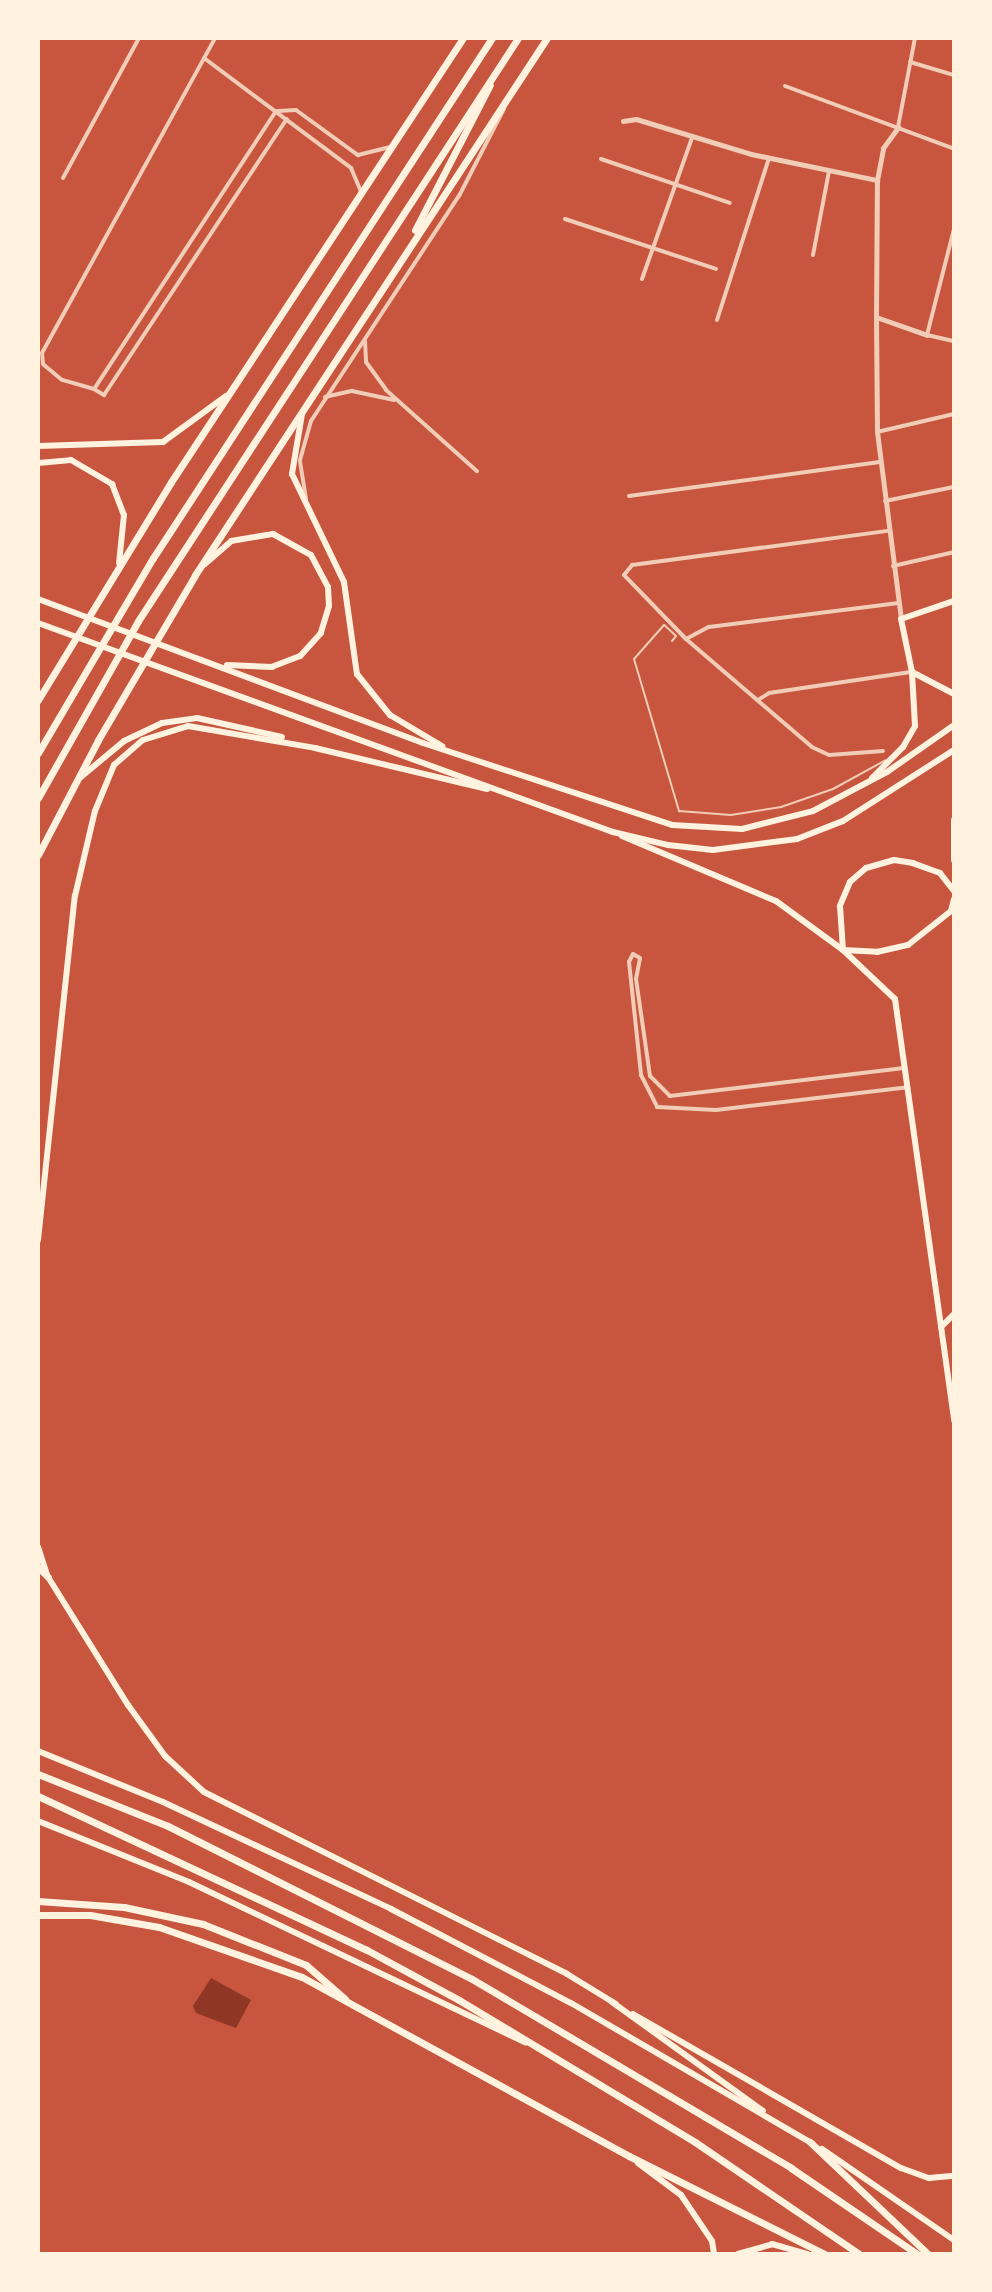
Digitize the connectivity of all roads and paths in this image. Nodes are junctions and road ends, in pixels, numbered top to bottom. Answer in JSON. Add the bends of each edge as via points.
{"nodes":[{"id":1,"x":139,"y":38,"type":"edge"},
{"id":2,"x":215,"y":38,"type":"edge"},
{"id":3,"x":463,"y":38,"type":"edge"},
{"id":4,"x":492,"y":38,"type":"edge"},
{"id":5,"x":518,"y":38,"type":"edge"},
{"id":6,"x":547,"y":38,"type":"edge"},
{"id":7,"x":915,"y":38,"type":"edge"},
{"id":8,"x":204,"y":58,"type":"junction"},
{"id":9,"x":910,"y":62,"type":"junction"},
{"id":10,"x":497,"y":69,"type":"junction"},
{"id":11,"x":954,"y":75,"type":"edge"},
{"id":12,"x":520,"y":80,"type":"junction"},
{"id":13,"x":785,"y":86,"type":"dead end"},
{"id":14,"x":276,"y":111,"type":"junction"},
{"id":15,"x":287,"y":119,"type":"junction"},
{"id":16,"x":623,"y":121,"type":"dead end"},
{"id":17,"x":898,"y":127,"type":"junction"},
{"id":18,"x":692,"y":138,"type":"junction"},
{"id":19,"x":392,"y":146,"type":"junction"},
{"id":20,"x":954,"y":149,"type":"edge"},
{"id":21,"x":769,"y":158,"type":"junction"},
{"id":22,"x":601,"y":159,"type":"dead end"},
{"id":23,"x":829,"y":171,"type":"junction"},
{"id":24,"x":63,"y":178,"type":"dead end"},
{"id":25,"x":877,"y":180,"type":"junction"},
{"id":26,"x":675,"y":186,"type":"junction"},
{"id":27,"x":362,"y":193,"type":"junction"},
{"id":28,"x":730,"y":203,"type":"dead end"},
{"id":29,"x":565,"y":219,"type":"dead end"},
{"id":30,"x":954,"y":229,"type":"edge"},
{"id":31,"x":652,"y":247,"type":"junction"},
{"id":32,"x":404,"y":254,"type":"junction"},
{"id":33,"x":813,"y":255,"type":"dead end"},
{"id":34,"x":947,"y":258,"type":"junction"},
{"id":35,"x":954,"y":259,"type":"edge"},
{"id":36,"x":716,"y":269,"type":"dead end"},
{"id":37,"x":642,"y":279,"type":"dead end"},
{"id":38,"x":876,"y":317,"type":"junction"},
{"id":39,"x":717,"y":320,"type":"dead end"},
{"id":40,"x":927,"y":335,"type":"junction"},
{"id":41,"x":365,"y":338,"type":"junction"},
{"id":42,"x":954,"y":341,"type":"edge"},
{"id":43,"x":94,"y":389,"type":"junction"},
{"id":44,"x":232,"y":391,"type":"junction"},
{"id":45,"x":325,"y":397,"type":"junction"},
{"id":46,"x":396,"y":401,"type":"junction"},
{"id":47,"x":304,"y":408,"type":"junction"},
{"id":48,"x":954,"y":414,"type":"edge"},
{"id":49,"x":877,"y":432,"type":"junction"},
{"id":50,"x":38,"y":446,"type":"edge"},
{"id":51,"x":880,"y":462,"type":"junction"},
{"id":52,"x":38,"y":463,"type":"edge"},
{"id":53,"x":477,"y":471,"type":"dead end"},
{"id":54,"x":954,"y":487,"type":"edge"},
{"id":55,"x":629,"y":496,"type":"dead end"},
{"id":56,"x":885,"y":501,"type":"junction"},
{"id":57,"x":308,"y":513,"type":"junction"},
{"id":58,"x":888,"y":531,"type":"junction"},
{"id":59,"x":954,"y":552,"type":"edge"},
{"id":60,"x":119,"y":565,"type":"junction"},
{"id":61,"x":893,"y":566,"type":"junction"},
{"id":62,"x":195,"y":575,"type":"junction"},
{"id":63,"x":40,"y":598,"type":"edge"},
{"id":64,"x":954,"y":601,"type":"edge"},
{"id":65,"x":899,"y":603,"type":"junction"},
{"id":66,"x":901,"y":619,"type":"junction"},
{"id":67,"x":38,"y":623,"type":"edge"},
{"id":68,"x":686,"y":639,"type":"junction"},
{"id":69,"x":672,"y":641,"type":"dead end"},
{"id":70,"x":224,"y":665,"type":"junction"},
{"id":71,"x":912,"y":672,"type":"junction"},
{"id":72,"x":954,"y":694,"type":"edge"},
{"id":73,"x":38,"y":700,"type":"edge"},
{"id":74,"x":758,"y":700,"type":"junction"},
{"id":75,"x":954,"y":725,"type":"edge"},
{"id":76,"x":316,"y":748,"type":"junction"},
{"id":77,"x":954,"y":750,"type":"edge"},
{"id":78,"x":883,"y":751,"type":"dead end"},
{"id":79,"x":38,"y":753,"type":"edge"},
{"id":80,"x":455,"y":754,"type":"junction"},
{"id":81,"x":894,"y":757,"type":"junction"},
{"id":82,"x":866,"y":784,"type":"junction"},
{"id":83,"x":71,"y":788,"type":"junction"},
{"id":84,"x":496,"y":790,"type":"junction"},
{"id":85,"x":38,"y":798,"type":"edge"},
{"id":86,"x":954,"y":820,"type":"edge"},
{"id":87,"x":613,"y":832,"type":"junction"},
{"id":88,"x":38,"y":855,"type":"edge"},
{"id":89,"x":954,"y":860,"type":"edge"},
{"id":90,"x":954,"y":891,"type":"edge"},
{"id":91,"x":954,"y":899,"type":"edge"},
{"id":92,"x":843,"y":950,"type":"junction"},
{"id":93,"x":906,"y":1068,"type":"junction"},
{"id":94,"x":908,"y":1087,"type":"junction"},
{"id":95,"x":38,"y":1240,"type":"edge"},
{"id":96,"x":954,"y":1314,"type":"edge"},
{"id":97,"x":941,"y":1327,"type":"junction"},
{"id":98,"x":954,"y":1353,"type":"edge"},
{"id":99,"x":946,"y":1361,"type":"junction"},
{"id":100,"x":954,"y":1421,"type":"edge"},
{"id":101,"x":38,"y":1547,"type":"edge"},
{"id":102,"x":38,"y":1567,"type":"edge"},
{"id":103,"x":48,"y":1577,"type":"junction"},
{"id":104,"x":38,"y":1751,"type":"edge"},
{"id":105,"x":38,"y":1774,"type":"edge"},
{"id":106,"x":38,"y":1796,"type":"edge"},
{"id":107,"x":38,"y":1821,"type":"edge"},
{"id":108,"x":38,"y":1901,"type":"edge"},
{"id":109,"x":38,"y":1915,"type":"edge"},
{"id":110,"x":348,"y":2001,"type":"junction"},
{"id":111,"x":612,"y":2002,"type":"junction"},
{"id":112,"x":562,"y":2061,"type":"junction"},
{"id":113,"x":774,"y":2121,"type":"junction"},
{"id":114,"x":810,"y":2142,"type":"junction"},
{"id":115,"x":629,"y":2156,"type":"junction"},
{"id":116,"x":954,"y":2176,"type":"edge"},
{"id":117,"x":954,"y":2240,"type":"edge"},
{"id":118,"x":714,"y":2254,"type":"edge"},
{"id":119,"x":738,"y":2254,"type":"edge"},
{"id":120,"x":808,"y":2254,"type":"edge"},
{"id":121,"x":825,"y":2254,"type":"edge"},
{"id":122,"x":859,"y":2254,"type":"edge"},
{"id":123,"x":917,"y":2254,"type":"edge"},
{"id":124,"x":928,"y":2254,"type":"edge"}],
"edges":[{"from":1,"to":24,"type":"street"},
{"from":2,"to":8,"type":"street"},
{"from":3,"to":19,"type":"highway"},
{"from":4,"to":79,"type":"highway","via":[[153,558]]},
{"from":5,"to":10,"type":"highway"},
{"from":6,"to":12,"type":"highway"},
{"from":7,"to":9,"type":"street"},
{"from":8,"to":14,"type":"street"},
{"from":8,"to":43,"type":"street","via":[[42,353],[43,364],[62,380]]},
{"from":9,"to":11,"type":"street"},
{"from":9,"to":17,"type":"street"},
{"from":10,"to":32,"type":"highway"},
{"from":10,"to":85,"type":"highway","via":[[138,621]]},
{"from":12,"to":32,"type":"highway"},
{"from":12,"to":41,"type":"street","via":[[459,196]]},
{"from":13,"to":17,"type":"street"},
{"from":14,"to":15,"type":"street"},
{"from":14,"to":19,"type":"street","via":[[296,110],[358,155]]},
{"from":14,"to":43,"type":"street"},
{"from":15,"to":27,"type":"street","via":[[351,168]]},
{"from":15,"to":43,"type":"street","via":[[104,395]]},
{"from":16,"to":18,"type":"street","via":[[636,119]]},
{"from":17,"to":20,"type":"street"},
{"from":17,"to":25,"type":"street","via":[[883,148]]},
{"from":18,"to":21,"type":"street"},
{"from":18,"to":26,"type":"street"},
{"from":19,"to":27,"type":"highway"},
{"from":21,"to":23,"type":"street"},
{"from":21,"to":39,"type":"street"},
{"from":22,"to":26,"type":"street"},
{"from":23,"to":25,"type":"street"},
{"from":23,"to":33,"type":"street"},
{"from":25,"to":38,"type":"street"},
{"from":26,"to":28,"type":"street"},
{"from":26,"to":31,"type":"street"},
{"from":27,"to":44,"type":"highway"},
{"from":29,"to":31,"type":"street"},
{"from":30,"to":34,"type":"street"},
{"from":31,"to":36,"type":"street"},
{"from":31,"to":37,"type":"street"},
{"from":32,"to":47,"type":"highway"},
{"from":34,"to":35,"type":"street"},
{"from":34,"to":40,"type":"street"},
{"from":38,"to":40,"type":"street"},
{"from":38,"to":49,"type":"street"},
{"from":40,"to":42,"type":"street"},
{"from":41,"to":45,"type":"street"},
{"from":41,"to":46,"type":"street","via":[[366,362]]},
{"from":44,"to":50,"type":"main road","via":[[163,442]]},
{"from":44,"to":60,"type":"highway"},
{"from":45,"to":46,"type":"street","via":[[352,391]]},
{"from":45,"to":57,"type":"street","via":[[303,439],[300,460]]},
{"from":46,"to":53,"type":"street"},
{"from":47,"to":57,"type":"main road","via":[[291,463]]},
{"from":47,"to":62,"type":"highway"},
{"from":48,"to":49,"type":"street"},
{"from":49,"to":51,"type":"street"},
{"from":51,"to":55,"type":"street"},
{"from":51,"to":56,"type":"street"},
{"from":52,"to":60,"type":"main road","via":[[71,460],[112,484],[124,515]]},
{"from":54,"to":56,"type":"street"},
{"from":56,"to":58,"type":"street"},
{"from":57,"to":80,"type":"main road","via":[[344,582],[351,658],[363,686],[390,715]]},
{"from":58,"to":61,"type":"street"},
{"from":58,"to":68,"type":"street","via":[[632,565],[624,575]]},
{"from":59,"to":61,"type":"street"},
{"from":60,"to":73,"type":"highway"},
{"from":61,"to":65,"type":"street"},
{"from":62,"to":70,"type":"main road","via":[[231,541],[273,534],[311,555],[328,587],[321,633],[300,656],[272,667]]},
{"from":62,"to":83,"type":"highway"},
{"from":63,"to":70,"type":"main road"},
{"from":64,"to":66,"type":"main road"},
{"from":65,"to":66,"type":"street"},
{"from":65,"to":68,"type":"street","via":[[709,627]]},
{"from":66,"to":71,"type":"main road"},
{"from":67,"to":84,"type":"main road"},
{"from":68,"to":74,"type":"street"},
{"from":69,"to":81,"type":"lane","via":[[676,636],[664,625],[634,659],[679,811],[731,815],[781,807],[833,789]]},
{"from":70,"to":80,"type":"main road"},
{"from":71,"to":72,"type":"main road"},
{"from":71,"to":74,"type":"street","via":[[769,693]]},
{"from":71,"to":81,"type":"main road","via":[[915,726]]},
{"from":74,"to":78,"type":"street","via":[[812,747],[829,755]]},
{"from":75,"to":82,"type":"main road"},
{"from":76,"to":83,"type":"main road","via":[[221,721],[179,720],[124,741]]},
{"from":76,"to":84,"type":"main road"},
{"from":76,"to":95,"type":"main road","via":[[188,726],[143,740],[114,765],[95,811],[75,896]]},
{"from":77,"to":87,"type":"main road","via":[[843,821],[797,839],[713,850]]},
{"from":80,"to":82,"type":"main road","via":[[672,825],[742,829],[813,811]]},
{"from":81,"to":82,"type":"main road"},
{"from":83,"to":88,"type":"highway"},
{"from":84,"to":87,"type":"main road"},
{"from":86,"to":89,"type":"main road"},
{"from":87,"to":92,"type":"main road","via":[[776,901]]},
{"from":90,"to":92,"type":"main road","via":[[940,873],[913,863],[894,860],[866,868],[850,882],[840,906]]},
{"from":91,"to":92,"type":"main road","via":[[951,911],[908,945],[877,952]]},
{"from":92,"to":93,"type":"main road","via":[[895,999]]},
{"from":93,"to":94,"type":"main road"},
{"from":93,"to":94,"type":"street","via":[[670,1096],[650,1076],[636,979],[640,958],[633,954],[629,962],[641,1075],[657,1107],[716,1110]]},
{"from":94,"to":97,"type":"main road"},
{"from":96,"to":97,"type":"main road"},
{"from":97,"to":99,"type":"main road"},
{"from":98,"to":99,"type":"main road"},
{"from":99,"to":100,"type":"main road"},
{"from":101,"to":103,"type":"main road"},
{"from":102,"to":103,"type":"highway"},
{"from":103,"to":111,"type":"main road","via":[[137,1718],[178,1771],[204,1792],[567,1974]]},
{"from":104,"to":113,"type":"main road","via":[[176,1808],[391,1909],[571,2003]]},
{"from":105,"to":123,"type":"highway","via":[[168,1826],[472,1979],[791,2168]]},
{"from":106,"to":112,"type":"highway","via":[[367,1950]]},
{"from":107,"to":112,"type":"main road","via":[[189,1882]]},
{"from":108,"to":110,"type":"highway","via":[[124,1907],[203,1924],[306,1965]]},
{"from":109,"to":110,"type":"highway","via":[[90,1915],[183,1933],[302,1977]]},
{"from":110,"to":115,"type":"highway"},
{"from":111,"to":113,"type":"main road","via":[[732,2083]]},
{"from":111,"to":116,"type":"main road","via":[[901,2168],[929,2178]]},
{"from":112,"to":122,"type":"highway"},
{"from":113,"to":114,"type":"main road"},
{"from":114,"to":117,"type":"main road"},
{"from":114,"to":124,"type":"highway"},
{"from":115,"to":118,"type":"main road","via":[[681,2195],[712,2241]]},
{"from":115,"to":121,"type":"highway"},
{"from":119,"to":120,"type":"main road","via":[[772,2244]]}]}
